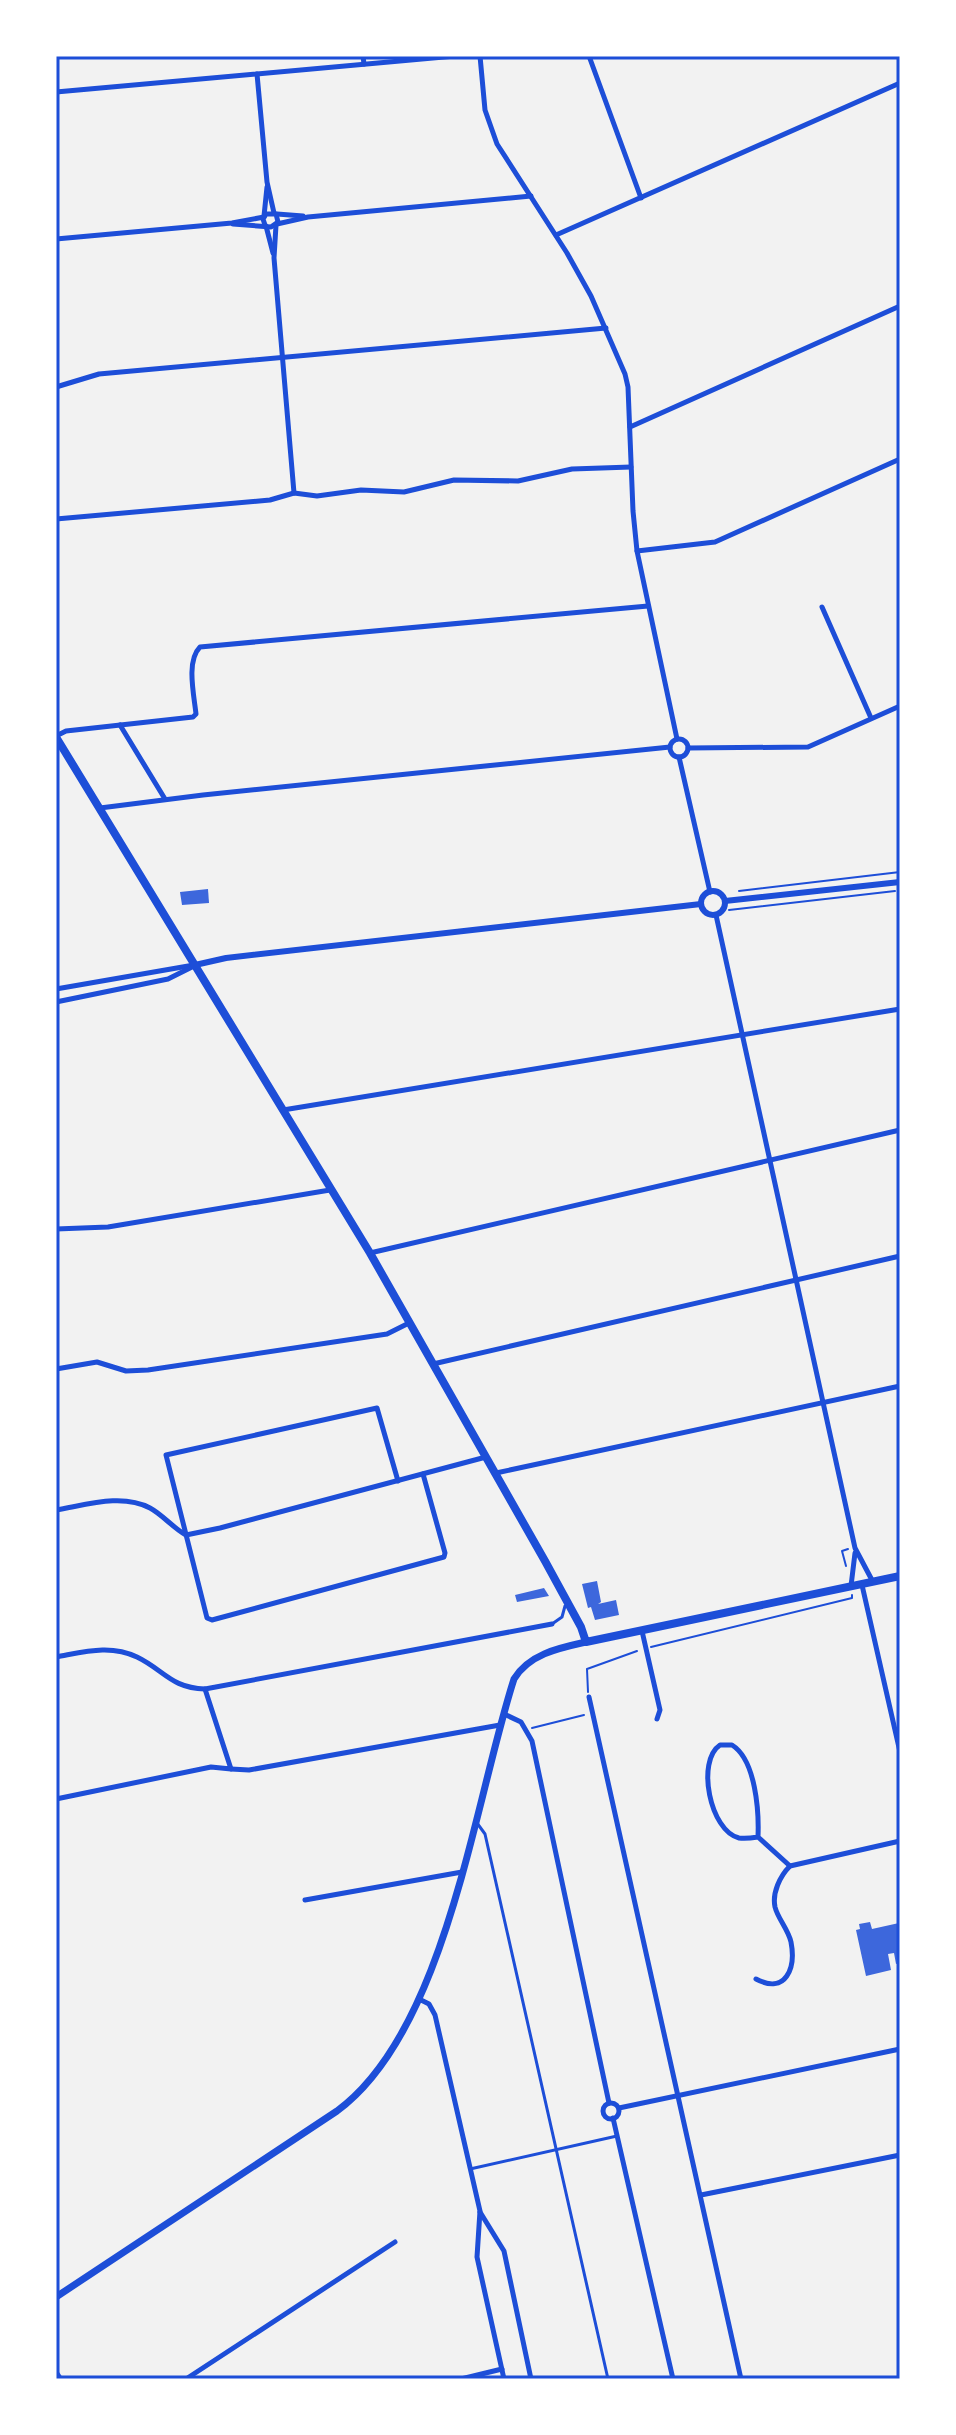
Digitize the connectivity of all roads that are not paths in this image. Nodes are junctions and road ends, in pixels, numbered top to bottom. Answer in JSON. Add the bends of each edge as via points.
{"nodes":[{"id":1,"x":363,"y":56,"type":"edge"},
{"id":2,"x":455,"y":56,"type":"edge"},
{"id":3,"x":480,"y":56,"type":"edge"},
{"id":4,"x":589,"y":56,"type":"edge"},
{"id":5,"x":364,"y":64,"type":"junction"},
{"id":6,"x":257,"y":74,"type":"junction"},
{"id":7,"x":900,"y":83,"type":"edge"},
{"id":8,"x":56,"y":92,"type":"edge"},
{"id":9,"x":267,"y":182,"type":"junction"},
{"id":10,"x":531,"y":196,"type":"junction"},
{"id":11,"x":641,"y":198,"type":"junction"},
{"id":12,"x":275,"y":213,"type":"junction"},
{"id":13,"x":264,"y":216,"type":"junction"},
{"id":14,"x":308,"y":217,"type":"junction"},
{"id":15,"x":232,"y":223,"type":"junction"},
{"id":16,"x":277,"y":224,"type":"junction"},
{"id":17,"x":266,"y":225,"type":"junction"},
{"id":18,"x":556,"y":235,"type":"junction"},
{"id":19,"x":56,"y":239,"type":"edge"},
{"id":20,"x":274,"y":258,"type":"junction"},
{"id":21,"x":900,"y":306,"type":"edge"},
{"id":22,"x":606,"y":328,"type":"junction"},
{"id":23,"x":282,"y":359,"type":"junction"},
{"id":24,"x":56,"y":387,"type":"edge"},
{"id":25,"x":630,"y":427,"type":"junction"},
{"id":26,"x":900,"y":459,"type":"edge"},
{"id":27,"x":631,"y":467,"type":"junction"},
{"id":28,"x":294,"y":493,"type":"junction"},
{"id":29,"x":56,"y":519,"type":"edge"},
{"id":30,"x":637,"y":551,"type":"junction"},
{"id":31,"x":648,"y":606,"type":"junction"},
{"id":32,"x":822,"y":607,"type":"dead end"},
{"id":33,"x":900,"y":706,"type":"edge"},
{"id":34,"x":871,"y":718,"type":"junction"},
{"id":35,"x":120,"y":725,"type":"junction"},
{"id":36,"x":56,"y":737,"type":"edge"},
{"id":37,"x":677,"y":739,"type":"junction"},
{"id":38,"x":670,"y":747,"type":"junction"},
{"id":39,"x":688,"y":748,"type":"junction"},
{"id":40,"x":679,"y":757,"type":"junction"},
{"id":41,"x":165,"y":799,"type":"junction"},
{"id":42,"x":99,"y":808,"type":"junction"},
{"id":43,"x":900,"y":882,"type":"edge"},
{"id":44,"x":710,"y":892,"type":"junction"},
{"id":45,"x":725,"y":901,"type":"junction"},
{"id":46,"x":701,"y":904,"type":"junction"},
{"id":47,"x":716,"y":915,"type":"junction"},
{"id":48,"x":195,"y":965,"type":"junction"},
{"id":49,"x":56,"y":989,"type":"edge"},
{"id":50,"x":56,"y":1002,"type":"edge"},
{"id":51,"x":900,"y":1009,"type":"edge"},
{"id":52,"x":742,"y":1035,"type":"junction"},
{"id":53,"x":283,"y":1110,"type":"junction"},
{"id":54,"x":900,"y":1130,"type":"edge"},
{"id":55,"x":769,"y":1160,"type":"junction"},
{"id":56,"x":331,"y":1190,"type":"junction"},
{"id":57,"x":56,"y":1229,"type":"edge"},
{"id":58,"x":370,"y":1253,"type":"junction"},
{"id":59,"x":900,"y":1256,"type":"edge"},
{"id":60,"x":796,"y":1280,"type":"junction"},
{"id":61,"x":410,"y":1323,"type":"junction"},
{"id":62,"x":433,"y":1364,"type":"junction"},
{"id":63,"x":56,"y":1369,"type":"edge"},
{"id":64,"x":900,"y":1386,"type":"edge"},
{"id":65,"x":822,"y":1402,"type":"junction"},
{"id":66,"x":486,"y":1457,"type":"junction"},
{"id":67,"x":496,"y":1473,"type":"junction"},
{"id":68,"x":423,"y":1474,"type":"junction"},
{"id":69,"x":398,"y":1481,"type":"junction"},
{"id":70,"x":56,"y":1510,"type":"edge"},
{"id":71,"x":186,"y":1535,"type":"junction"},
{"id":72,"x":855,"y":1548,"type":"junction"},
{"id":73,"x":900,"y":1576,"type":"edge"},
{"id":74,"x":873,"y":1582,"type":"junction"},
{"id":75,"x":862,"y":1584,"type":"junction"},
{"id":76,"x":851,"y":1586,"type":"junction"},
{"id":77,"x":565,"y":1598,"type":"junction"},
{"id":78,"x":552,"y":1624,"type":"joint"},
{"id":79,"x":641,"y":1630,"type":"junction"},
{"id":80,"x":586,"y":1642,"type":"junction"},
{"id":81,"x":56,"y":1657,"type":"edge"},
{"id":82,"x":205,"y":1689,"type":"junction"},
{"id":83,"x":589,"y":1697,"type":"road end"},
{"id":84,"x":503,"y":1713,"type":"junction"},
{"id":85,"x":657,"y":1719,"type":"dead end"},
{"id":86,"x":500,"y":1725,"type":"junction"},
{"id":87,"x":900,"y":1752,"type":"edge"},
{"id":88,"x":231,"y":1769,"type":"junction"},
{"id":89,"x":56,"y":1799,"type":"edge"},
{"id":90,"x":475,"y":1820,"type":"junction"},
{"id":91,"x":758,"y":1837,"type":"junction"},
{"id":92,"x":900,"y":1841,"type":"edge"},
{"id":93,"x":790,"y":1866,"type":"junction"},
{"id":94,"x":463,"y":1872,"type":"junction"},
{"id":95,"x":305,"y":1900,"type":"dead end"},
{"id":96,"x":756,"y":1979,"type":"dead end"},
{"id":97,"x":419,"y":1999,"type":"junction"},
{"id":98,"x":900,"y":2049,"type":"edge"},
{"id":99,"x":678,"y":2096,"type":"junction"},
{"id":100,"x":609,"y":2103,"type":"junction"},
{"id":101,"x":619,"y":2108,"type":"junction"},
{"id":102,"x":613,"y":2118,"type":"junction"},
{"id":103,"x":617,"y":2136,"type":"junction"},
{"id":104,"x":557,"y":2151,"type":"junction"},
{"id":105,"x":900,"y":2155,"type":"edge"},
{"id":106,"x":470,"y":2169,"type":"junction"},
{"id":107,"x":701,"y":2195,"type":"junction"},
{"id":108,"x":480,"y":2211,"type":"junction"},
{"id":109,"x":395,"y":2242,"type":"dead end"},
{"id":110,"x":56,"y":2297,"type":"edge"},
{"id":111,"x":502,"y":2369,"type":"junction"},
{"id":112,"x":56,"y":2373,"type":"edge"},
{"id":113,"x":60,"y":2379,"type":"edge"},
{"id":114,"x":186,"y":2379,"type":"edge"},
{"id":115,"x":461,"y":2379,"type":"edge"},
{"id":116,"x":504,"y":2379,"type":"edge"},
{"id":117,"x":531,"y":2379,"type":"edge"},
{"id":118,"x":608,"y":2379,"type":"edge"},
{"id":119,"x":673,"y":2379,"type":"edge"},
{"id":120,"x":741,"y":2379,"type":"edge"}],
"edges":[{"from":1,"to":5,"type":"street"},
{"from":2,"to":5,"type":"street"},
{"from":3,"to":10,"type":"street","via":[[492,132]]},
{"from":4,"to":11,"type":"street"},
{"from":5,"to":6,"type":"street"},
{"from":6,"to":8,"type":"street"},
{"from":6,"to":9,"type":"street"},
{"from":7,"to":11,"type":"street"},
{"from":9,"to":12,"type":"street"},
{"from":9,"to":13,"type":"street"},
{"from":10,"to":14,"type":"street"},
{"from":10,"to":18,"type":"street"},
{"from":11,"to":18,"type":"street"},
{"from":12,"to":13,"type":"street"},
{"from":12,"to":14,"type":"street"},
{"from":12,"to":16,"type":"street"},
{"from":13,"to":15,"type":"street"},
{"from":13,"to":17,"type":"street"},
{"from":14,"to":16,"type":"street"},
{"from":15,"to":17,"type":"street"},
{"from":15,"to":19,"type":"street"},
{"from":16,"to":17,"type":"street"},
{"from":16,"to":20,"type":"street"},
{"from":17,"to":20,"type":"street"},
{"from":18,"to":22,"type":"street"},
{"from":20,"to":23,"type":"street"},
{"from":21,"to":25,"type":"street"},
{"from":22,"to":23,"type":"street"},
{"from":22,"to":25,"type":"street","via":[[625,374]]},
{"from":23,"to":24,"type":"street","via":[[99,374]]},
{"from":23,"to":28,"type":"street"},
{"from":25,"to":27,"type":"street"},
{"from":26,"to":30,"type":"street","via":[[715,542]]},
{"from":27,"to":28,"type":"street","via":[[572,469],[507,481],[454,480],[404,492]]},
{"from":27,"to":30,"type":"street"},
{"from":28,"to":29,"type":"street","via":[[270,500]]},
{"from":30,"to":31,"type":"street"},
{"from":31,"to":35,"type":"street","via":[[200,647],[192,660],[193,717]]},
{"from":31,"to":37,"type":"street"},
{"from":32,"to":34,"type":"street"},
{"from":33,"to":34,"type":"street"},
{"from":34,"to":39,"type":"street","via":[[808,747]]},
{"from":35,"to":36,"type":"street","via":[[66,731]]},
{"from":35,"to":41,"type":"street"},
{"from":36,"to":42,"type":"main road"},
{"from":37,"to":38,"type":"street"},
{"from":37,"to":39,"type":"street","via":[[685,740]]},
{"from":38,"to":40,"type":"street"},
{"from":38,"to":41,"type":"street"},
{"from":39,"to":40,"type":"street"},
{"from":40,"to":44,"type":"street"},
{"from":41,"to":42,"type":"street"},
{"from":42,"to":48,"type":"main road"},
{"from":43,"to":45,"type":"street"},
{"from":44,"to":45,"type":"street"},
{"from":44,"to":46,"type":"street"},
{"from":45,"to":47,"type":"street"},
{"from":46,"to":47,"type":"street"},
{"from":46,"to":48,"type":"street"},
{"from":47,"to":52,"type":"street"},
{"from":48,"to":49,"type":"street"},
{"from":48,"to":50,"type":"street","via":[[168,979]]},
{"from":48,"to":53,"type":"main road"},
{"from":51,"to":52,"type":"street"},
{"from":52,"to":53,"type":"street"},
{"from":52,"to":55,"type":"street"},
{"from":53,"to":56,"type":"main road"},
{"from":54,"to":55,"type":"street"},
{"from":55,"to":58,"type":"street"},
{"from":55,"to":60,"type":"street"},
{"from":56,"to":57,"type":"street","via":[[108,1227]]},
{"from":56,"to":58,"type":"main road"},
{"from":58,"to":61,"type":"main road"},
{"from":59,"to":60,"type":"street"},
{"from":60,"to":62,"type":"street"},
{"from":60,"to":65,"type":"street"},
{"from":61,"to":62,"type":"main road"},
{"from":61,"to":63,"type":"street","via":[[387,1334],[166,1368],[126,1371],[97,1362]]},
{"from":62,"to":66,"type":"main road"},
{"from":64,"to":65,"type":"street"},
{"from":65,"to":67,"type":"street"},
{"from":65,"to":72,"type":"street"},
{"from":66,"to":67,"type":"main road"},
{"from":66,"to":68,"type":"street"},
{"from":67,"to":77,"type":"main road"},
{"from":68,"to":69,"type":"street"},
{"from":68,"to":71,"type":"street","via":[[444,1557],[212,1620],[207,1618]]},
{"from":69,"to":71,"type":"street"},
{"from":69,"to":71,"type":"street","via":[[377,1408],[166,1455]]},
{"from":70,"to":71,"type":"street","via":[[107,1501],[139,1503]]},
{"from":72,"to":74,"type":"street"},
{"from":72,"to":76,"type":"street"},
{"from":73,"to":74,"type":"main road"},
{"from":74,"to":75,"type":"main road"},
{"from":75,"to":76,"type":"main road"},
{"from":75,"to":87,"type":"street"},
{"from":76,"to":79,"type":"main road"},
{"from":77,"to":78,"type":"lane","via":[[562,1617]]},
{"from":77,"to":80,"type":"main road"},
{"from":78,"to":82,"type":"street"},
{"from":79,"to":80,"type":"main road"},
{"from":79,"to":85,"type":"street","via":[[660,1710]]},
{"from":80,"to":84,"type":"main road","via":[[521,1666]]},
{"from":81,"to":82,"type":"street","via":[[116,1650],[138,1657],[174,1683]]},
{"from":82,"to":88,"type":"street"},
{"from":83,"to":99,"type":"street"},
{"from":84,"to":86,"type":"main road"},
{"from":84,"to":100,"type":"street","via":[[527,1729],[539,1773]]},
{"from":86,"to":88,"type":"street"},
{"from":86,"to":90,"type":"main road"},
{"from":88,"to":89,"type":"street","via":[[211,1767]]},
{"from":90,"to":94,"type":"main road"},
{"from":90,"to":104,"type":"lane","via":[[485,1834]]},
{"from":91,"to":91,"type":"street","via":[[738,1838],[718,1821],[708,1772],[709,1758],[720,1745],[738,1749],[749,1771],[758,1801]]},
{"from":91,"to":93,"type":"street"},
{"from":92,"to":93,"type":"street"},
{"from":93,"to":96,"type":"street","via":[[774,1905],[791,1940],[791,1968],[778,1983]]},
{"from":94,"to":95,"type":"street"},
{"from":94,"to":97,"type":"main road"},
{"from":97,"to":106,"type":"street","via":[[435,2015]]},
{"from":97,"to":110,"type":"main road","via":[[382,2063],[353,2100]]},
{"from":98,"to":99,"type":"street"},
{"from":99,"to":101,"type":"street"},
{"from":99,"to":107,"type":"street"},
{"from":100,"to":101,"type":"street"},
{"from":100,"to":102,"type":"street","via":[[603,2114]]},
{"from":101,"to":102,"type":"street"},
{"from":102,"to":103,"type":"street"},
{"from":103,"to":104,"type":"lane"},
{"from":103,"to":119,"type":"street"},
{"from":104,"to":106,"type":"lane"},
{"from":104,"to":118,"type":"lane"},
{"from":105,"to":107,"type":"street"},
{"from":106,"to":108,"type":"street"},
{"from":107,"to":120,"type":"street"},
{"from":108,"to":111,"type":"street","via":[[477,2257]]},
{"from":108,"to":117,"type":"street","via":[[504,2251]]},
{"from":109,"to":114,"type":"street"},
{"from":111,"to":115,"type":"street"},
{"from":111,"to":116,"type":"street"},
{"from":112,"to":113,"type":"street"}]}
